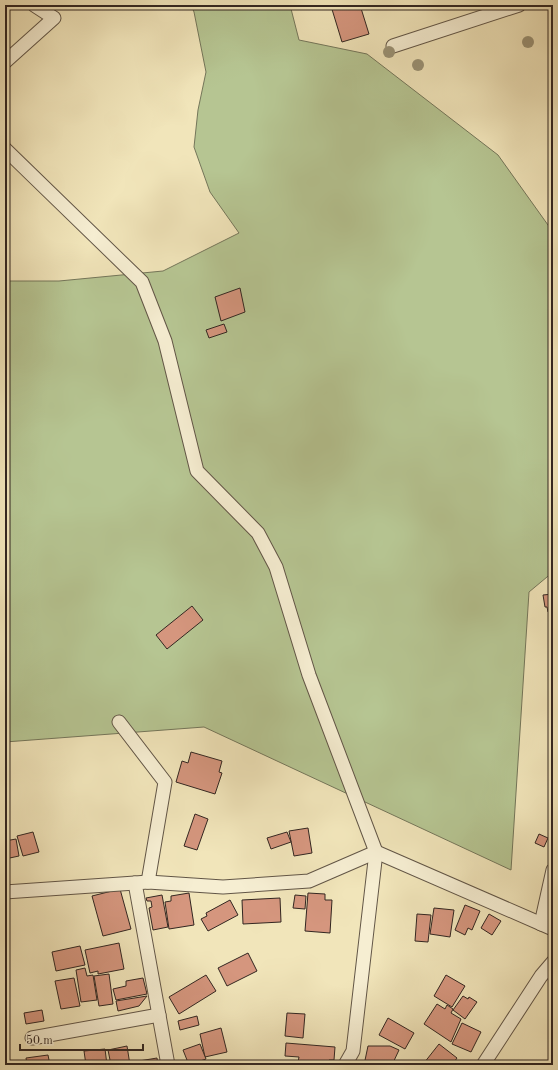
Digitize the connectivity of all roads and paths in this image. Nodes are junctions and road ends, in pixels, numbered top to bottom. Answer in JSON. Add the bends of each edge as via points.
{"nodes":[{"id":1,"x":34,"y":5,"type":"edge"},
{"id":2,"x":520,"y":5,"type":"edge"},
{"id":3,"x":394,"y":46,"type":"dead end"},
{"id":4,"x":5,"y":62,"type":"edge"},
{"id":5,"x":5,"y":149,"type":"edge"},
{"id":6,"x":119,"y":722,"type":"dead end"},
{"id":7,"x":376,"y":852,"type":"junction"},
{"id":8,"x":553,"y":870,"type":"edge"},
{"id":9,"x":134,"y":882,"type":"junction"},
{"id":10,"x":148,"y":882,"type":"junction"},
{"id":11,"x":5,"y":892,"type":"edge"},
{"id":12,"x":547,"y":926,"type":"edge"},
{"id":13,"x":553,"y":962,"type":"edge"},
{"id":14,"x":159,"y":1016,"type":"junction"},
{"id":15,"x":32,"y":1038,"type":"dead end"},
{"id":16,"x":168,"y":1065,"type":"edge"},
{"id":17,"x":345,"y":1065,"type":"edge"},
{"id":18,"x":482,"y":1065,"type":"edge"}],
"edges":[{"from":1,"to":4,"type":"street","via":[[54,18]]},
{"from":2,"to":3,"type":"street"},
{"from":5,"to":7,"type":"street","via":[[142,282],[165,341],[197,471],[258,533],[276,567],[309,676]]},
{"from":6,"to":10,"type":"street","via":[[165,782]]},
{"from":7,"to":10,"type":"street","via":[[309,881],[223,887]]},
{"from":7,"to":12,"type":"street"},
{"from":7,"to":17,"type":"street","via":[[353,1051]]},
{"from":8,"to":12,"type":"street"},
{"from":9,"to":10,"type":"street"},
{"from":9,"to":11,"type":"street"},
{"from":9,"to":14,"type":"street"},
{"from":13,"to":18,"type":"street"},
{"from":14,"to":15,"type":"street"},
{"from":14,"to":16,"type":"street"}]}
